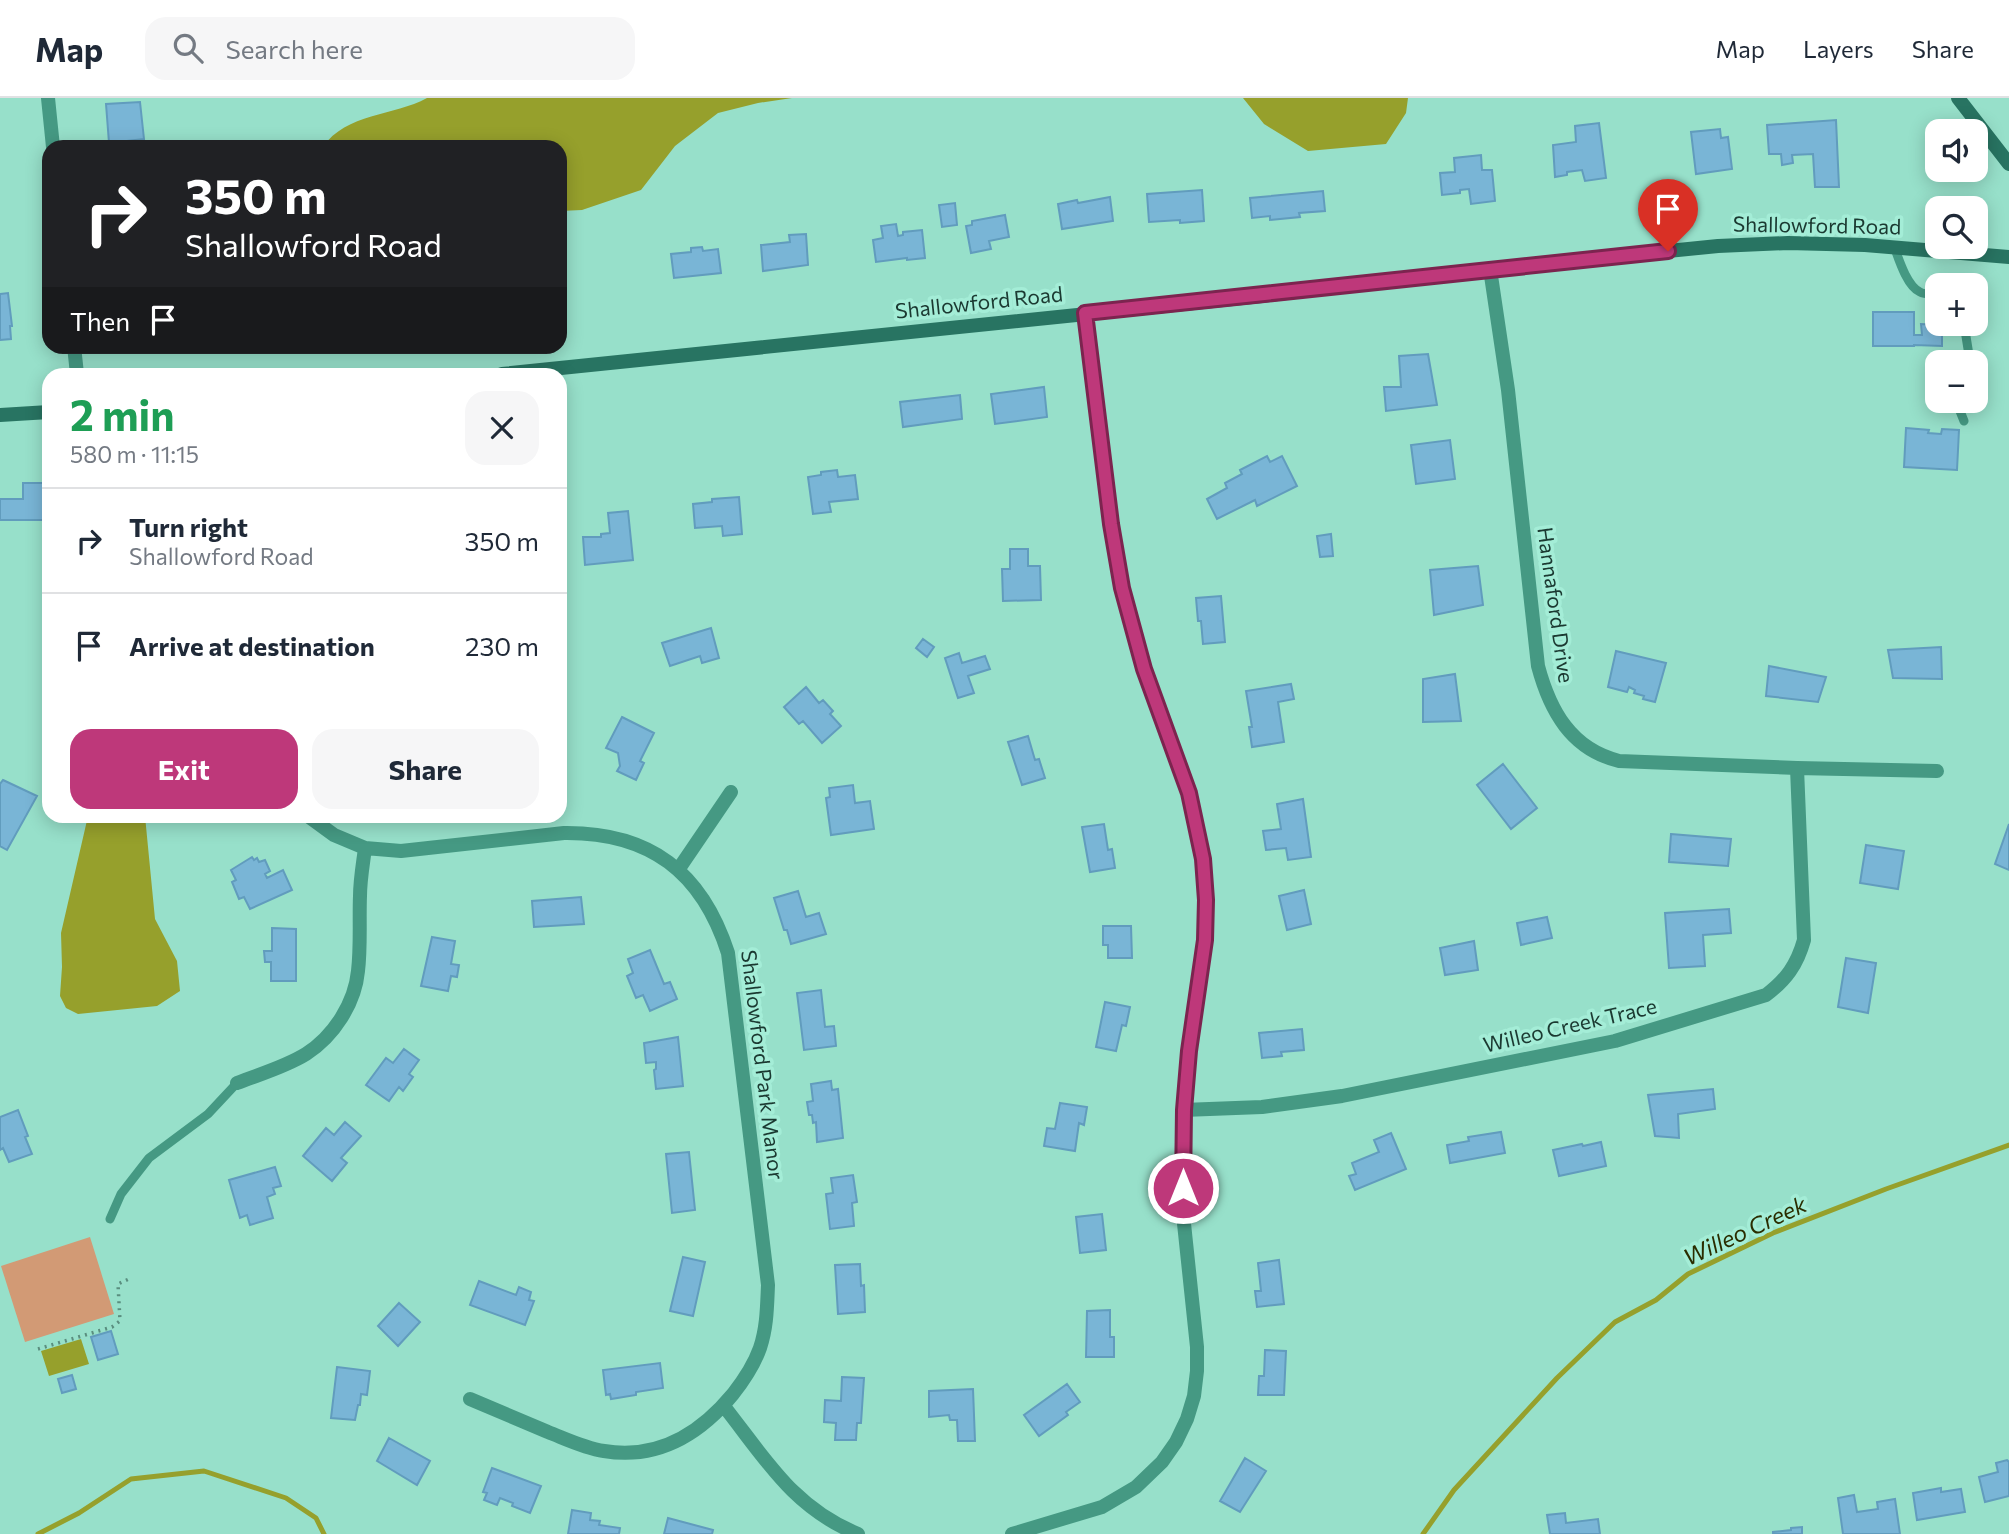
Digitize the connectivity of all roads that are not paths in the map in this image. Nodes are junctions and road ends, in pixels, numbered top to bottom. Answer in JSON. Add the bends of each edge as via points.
{"nodes":[{"id":1,"x":48,"y":98,"type":"edge"},
{"id":2,"x":1958,"y":98,"type":"edge"},
{"id":3,"x":52,"y":140,"type":"edge"},
{"id":4,"x":2009,"y":164,"type":"edge"},
{"id":5,"x":1894,"y":246,"type":"junction"},
{"id":6,"x":2007,"y":256,"type":"edge"},
{"id":7,"x":1490,"y":269,"type":"junction"},
{"id":8,"x":1925,"y":293,"type":"edge"},
{"id":9,"x":1085,"y":313,"type":"junction"},
{"id":10,"x":559,"y":368,"type":"edge"},
{"id":11,"x":42,"y":412,"type":"edge"},
{"id":12,"x":1961,"y":413,"type":"edge"},
{"id":13,"x":0,"y":415,"type":"edge"},
{"id":14,"x":1964,"y":421,"type":"dead end"},
{"id":15,"x":1797,"y":768,"type":"junction"},
{"id":16,"x":1937,"y":771,"type":"dead end"},
{"id":17,"x":731,"y":792,"type":"dead end"},
{"id":18,"x":318,"y":823,"type":"edge"},
{"id":19,"x":365,"y":848,"type":"junction"},
{"id":20,"x":678,"y":870,"type":"junction"},
{"id":21,"x":237,"y":1083,"type":"joint"},
{"id":22,"x":1184,"y":1110,"type":"junction"},
{"id":23,"x":110,"y":1219,"type":"dead end"},
{"id":24,"x":470,"y":1399,"type":"dead end"},
{"id":25,"x":723,"y":1405,"type":"junction"},
{"id":26,"x":839,"y":1531,"type":"edge"},
{"id":27,"x":859,"y":1534,"type":"edge"},
{"id":28,"x":1012,"y":1534,"type":"edge"}],
"edges":[{"from":1,"to":3,"type":"street"},
{"from":2,"to":4,"type":"street"},
{"from":5,"to":6,"type":"street","name":"Shallowford Road"},
{"from":5,"to":7,"type":"street","name":"Shallowford Road","via":[[1718,246]]},
{"from":5,"to":8,"type":"lane","via":[[1901,268],[1917,291]]},
{"from":7,"to":9,"type":"street","name":"Shallowford Road"},
{"from":7,"to":15,"type":"street","name":"Hannaford Drive","via":[[1538,666],[1556,713],[1569,731],[1600,757]]},
{"from":9,"to":10,"type":"street","name":"Shallowford Road"},
{"from":9,"to":22,"type":"street","via":[[1122,588],[1144,669],[1189,793],[1203,859],[1205,940]]},
{"from":11,"to":13,"type":"street"},
{"from":12,"to":14,"type":"lane"},
{"from":15,"to":16,"type":"street","name":"Hannaford Drive"},
{"from":15,"to":22,"type":"street","name":"Willeo Creek Trace","via":[[1804,940],[1791,971],[1766,995],[1615,1041],[1356,1093],[1262,1107]]},
{"from":17,"to":20,"type":"street"},
{"from":18,"to":19,"type":"street","name":"Shallowford Park Manor"},
{"from":19,"to":20,"type":"street","name":"Shallowford Park Manor","via":[[401,851],[588,833],[635,844]]},
{"from":19,"to":21,"type":"street","via":[[358,970],[345,1012],[307,1054]]},
{"from":20,"to":25,"type":"street","name":"Shallowford Park Manor","via":[[709,906],[728,953],[768,1285],[767,1318],[759,1350],[745,1379]]},
{"from":21,"to":23,"type":"lane","via":[[208,1114],[149,1158],[121,1194]]},
{"from":22,"to":28,"type":"street","via":[[1183,1214],[1197,1347],[1194,1396],[1186,1419],[1176,1442],[1136,1487],[1102,1507]]},
{"from":24,"to":25,"type":"street","name":"Shallowford Park Manor","via":[[581,1445],[621,1453],[678,1441],[704,1425]]},
{"from":25,"to":26,"type":"street","via":[[789,1489]]},
{"from":26,"to":27,"type":"street"}]}
